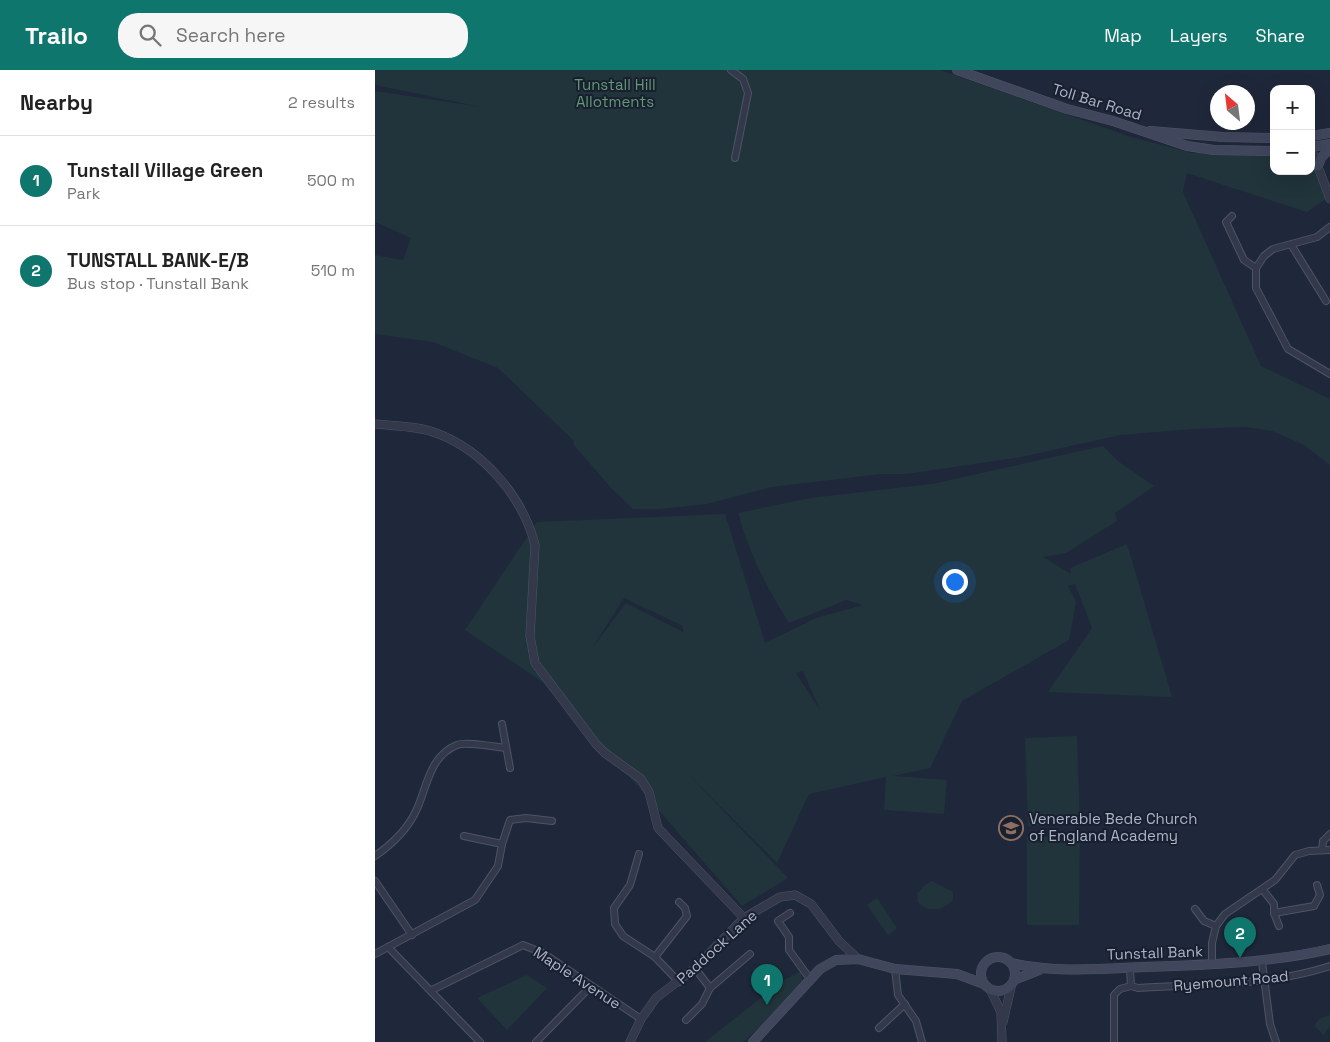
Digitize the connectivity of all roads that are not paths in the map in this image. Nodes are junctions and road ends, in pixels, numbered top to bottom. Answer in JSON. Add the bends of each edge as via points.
{"nodes":[{"id":1,"x":731,"y":70,"type":"edge"},
{"id":2,"x":957,"y":70,"type":"edge"},
{"id":3,"x":1145,"y":131,"type":"junction"},
{"id":4,"x":1330,"y":132,"type":"edge"},
{"id":5,"x":1315,"y":135,"type":"edge"},
{"id":6,"x":1270,"y":138,"type":"edge"},
{"id":7,"x":1330,"y":144,"type":"edge"},
{"id":8,"x":1315,"y":147,"type":"edge"},
{"id":9,"x":1330,"y":148,"type":"edge"},
{"id":10,"x":1270,"y":152,"type":"edge"},
{"id":11,"x":735,"y":158,"type":"dead end"},
{"id":12,"x":1315,"y":158,"type":"edge"},
{"id":13,"x":1318,"y":166,"type":"junction"},
{"id":14,"x":1330,"y":199,"type":"edge"},
{"id":15,"x":1232,"y":216,"type":"dead end"},
{"id":16,"x":1329,"y":230,"type":"edge"},
{"id":17,"x":1292,"y":246,"type":"junction"},
{"id":18,"x":1256,"y":268,"type":"junction"},
{"id":19,"x":1325,"y":301,"type":"dead end"},
{"id":20,"x":1330,"y":374,"type":"edge"},
{"id":21,"x":375,"y":424,"type":"edge"},
{"id":22,"x":502,"y":724,"type":"dead end"},
{"id":23,"x":506,"y":748,"type":"junction"},
{"id":24,"x":510,"y":768,"type":"dead end"},
{"id":25,"x":552,"y":821,"type":"dead end"},
{"id":26,"x":1330,"y":834,"type":"edge"},
{"id":27,"x":464,"y":836,"type":"dead end"},
{"id":28,"x":501,"y":844,"type":"junction"},
{"id":29,"x":1322,"y":850,"type":"junction"},
{"id":30,"x":1330,"y":850,"type":"edge"},
{"id":31,"x":639,"y":854,"type":"dead end"},
{"id":32,"x":375,"y":856,"type":"edge"},
{"id":33,"x":375,"y":881,"type":"edge"},
{"id":34,"x":1317,"y":885,"type":"dead end"},
{"id":35,"x":1263,"y":890,"type":"junction"},
{"id":36,"x":679,"y":902,"type":"dead end"},
{"id":37,"x":1195,"y":909,"type":"dead end"},
{"id":38,"x":790,"y":913,"type":"dead end"},
{"id":39,"x":1274,"y":913,"type":"junction"},
{"id":40,"x":744,"y":918,"type":"junction"},
{"id":41,"x":1216,"y":926,"type":"junction"},
{"id":42,"x":1279,"y":926,"type":"dead end"},
{"id":43,"x":412,"y":935,"type":"junction"},
{"id":44,"x":839,"y":941,"type":"junction"},
{"id":45,"x":388,"y":947,"type":"junction"},
{"id":46,"x":1330,"y":949,"type":"edge"},
{"id":47,"x":375,"y":954,"type":"edge"},
{"id":48,"x":750,"y":954,"type":"dead end"},
{"id":49,"x":655,"y":957,"type":"junction"},
{"id":50,"x":842,"y":959,"type":"junction"},
{"id":51,"x":858,"y":959,"type":"junction"},
{"id":52,"x":1262,"y":962,"type":"junction"},
{"id":53,"x":1011,"y":963,"type":"junction"},
{"id":54,"x":1212,"y":964,"type":"junction"},
{"id":55,"x":1330,"y":966,"type":"edge"},
{"id":56,"x":695,"y":968,"type":"junction"},
{"id":57,"x":982,"y":968,"type":"junction"},
{"id":58,"x":1130,"y":968,"type":"junction"},
{"id":59,"x":895,"y":969,"type":"junction"},
{"id":60,"x":1039,"y":970,"type":"junction"},
{"id":61,"x":957,"y":974,"type":"junction"},
{"id":62,"x":810,"y":979,"type":"junction"},
{"id":63,"x":1265,"y":980,"type":"junction"},
{"id":64,"x":679,"y":982,"type":"junction"},
{"id":65,"x":1013,"y":982,"type":"junction"},
{"id":66,"x":591,"y":986,"type":"junction"},
{"id":67,"x":987,"y":986,"type":"junction"},
{"id":68,"x":1131,"y":986,"type":"junction"},
{"id":69,"x":710,"y":988,"type":"junction"},
{"id":70,"x":432,"y":990,"type":"junction"},
{"id":71,"x":905,"y":1004,"type":"junction"},
{"id":72,"x":641,"y":1019,"type":"junction"},
{"id":73,"x":687,"y":1020,"type":"dead end"},
{"id":74,"x":1002,"y":1023,"type":"junction"},
{"id":75,"x":879,"y":1028,"type":"dead end"},
{"id":76,"x":480,"y":1042,"type":"edge"},
{"id":77,"x":536,"y":1042,"type":"edge"},
{"id":78,"x":630,"y":1042,"type":"edge"},
{"id":79,"x":753,"y":1042,"type":"edge"},
{"id":80,"x":921,"y":1042,"type":"edge"},
{"id":81,"x":1002,"y":1042,"type":"edge"},
{"id":82,"x":1114,"y":1042,"type":"edge"},
{"id":83,"x":1276,"y":1042,"type":"edge"}],
"edges":[{"from":1,"to":11,"type":"street","via":[[743,79],[748,93]]},
{"from":2,"to":3,"type":"main road","name":"Toll Bar Road","via":[[1067,109]]},
{"from":3,"to":6,"type":"main road","name":"Toll Bar Road"},
{"from":3,"to":10,"type":"main road","name":"Toll Bar Road","via":[[1159,138],[1214,150]]},
{"from":4,"to":5,"type":"main road"},
{"from":7,"to":8,"type":"main road"},
{"from":9,"to":13,"type":"main road"},
{"from":12,"to":13,"type":"street"},
{"from":13,"to":14,"type":"street"},
{"from":15,"to":18,"type":"street","via":[[1226,222],[1244,260]]},
{"from":16,"to":17,"type":"street"},
{"from":17,"to":18,"type":"street","via":[[1273,249]]},
{"from":17,"to":19,"type":"street"},
{"from":18,"to":20,"type":"street","via":[[1256,288],[1288,349]]},
{"from":21,"to":40,"type":"street","via":[[435,432],[465,446],[505,487],[522,512],[535,544],[531,649],[535,663],[596,744],[641,779],[649,792],[658,828]]},
{"from":22,"to":23,"type":"street"},
{"from":23,"to":24,"type":"street"},
{"from":23,"to":32,"type":"street","via":[[458,744],[446,752],[432,766],[415,813],[393,844]]},
{"from":25,"to":28,"type":"street","via":[[510,820]]},
{"from":26,"to":29,"type":"street","via":[[1323,841]]},
{"from":27,"to":28,"type":"street"},
{"from":28,"to":43,"type":"street","via":[[498,866],[475,900]]},
{"from":29,"to":30,"type":"street"},
{"from":29,"to":35,"type":"street","via":[[1295,855]]},
{"from":31,"to":49,"type":"street","via":[[630,885],[615,908],[615,924],[623,936]]},
{"from":33,"to":43,"type":"street"},
{"from":34,"to":39,"type":"street","via":[[1320,895],[1314,906]]},
{"from":35,"to":39,"type":"street","via":[[1274,904]]},
{"from":35,"to":41,"type":"street","via":[[1225,914]]},
{"from":36,"to":49,"type":"street","via":[[687,916]]},
{"from":37,"to":41,"type":"street","via":[[1204,921]]},
{"from":38,"to":62,"type":"street","via":[[778,920],[789,937],[789,950]]},
{"from":39,"to":42,"type":"street"},
{"from":40,"to":44,"type":"street","name":"Paddock Lane","via":[[780,897],[795,896],[811,904]]},
{"from":40,"to":56,"type":"street","name":"Paddock Lane"},
{"from":41,"to":54,"type":"street"},
{"from":43,"to":45,"type":"street"},
{"from":44,"to":50,"type":"street","name":"Paddock Lane"},
{"from":44,"to":51,"type":"street","name":"Paddock Lane"},
{"from":45,"to":47,"type":"street"},
{"from":45,"to":70,"type":"street"},
{"from":46,"to":52,"type":"main road","name":"Tunstall Bank"},
{"from":48,"to":69,"type":"street"},
{"from":49,"to":64,"type":"street"},
{"from":50,"to":51,"type":"main road"},
{"from":50,"to":62,"type":"main road","via":[[825,965]]},
{"from":51,"to":59,"type":"main road"},
{"from":52,"to":54,"type":"main road","name":"Tunstall Bank"},
{"from":52,"to":63,"type":"street"},
{"from":53,"to":57,"type":"main road","via":[[1000,957],[992,958]]},
{"from":53,"to":60,"type":"main road","name":"Tunstall Bank"},
{"from":53,"to":65,"type":"main road","via":[[1015,975]]},
{"from":54,"to":58,"type":"main road","name":"Tunstall Bank"},
{"from":55,"to":63,"type":"street","name":"Ryemount Road"},
{"from":56,"to":64,"type":"street","name":"Paddock Lane"},
{"from":56,"to":69,"type":"street"},
{"from":57,"to":61,"type":"main road"},
{"from":57,"to":67,"type":"main road","via":[[981,974]]},
{"from":58,"to":60,"type":"main road","name":"Tunstall Bank"},
{"from":58,"to":68,"type":"street"},
{"from":59,"to":61,"type":"main road"},
{"from":59,"to":71,"type":"street","via":[[896,987]]},
{"from":60,"to":65,"type":"main road","name":"Tunstall Bank"},
{"from":61,"to":67,"type":"main road"},
{"from":62,"to":79,"type":"main road"},
{"from":63,"to":68,"type":"street","name":"Ryemount Road"},
{"from":63,"to":83,"type":"street","via":[[1270,1024]]},
{"from":64,"to":72,"type":"street","name":"Paddock Lane","via":[[656,998]]},
{"from":65,"to":67,"type":"main road","via":[[999,991]]},
{"from":65,"to":74,"type":"street"},
{"from":66,"to":70,"type":"street","name":"Maple Avenue","via":[[543,952],[523,945]]},
{"from":66,"to":72,"type":"street","name":"Maple Avenue"},
{"from":66,"to":77,"type":"street"},
{"from":67,"to":74,"type":"street","via":[[998,1003]]},
{"from":68,"to":82,"type":"street","via":[[1114,995]]},
{"from":69,"to":73,"type":"street","via":[[702,1004]]},
{"from":70,"to":76,"type":"street"},
{"from":71,"to":75,"type":"street"},
{"from":71,"to":80,"type":"street","via":[[916,1021]]},
{"from":72,"to":78,"type":"street","name":"Paddock Lane"},
{"from":74,"to":81,"type":"street"}]}
